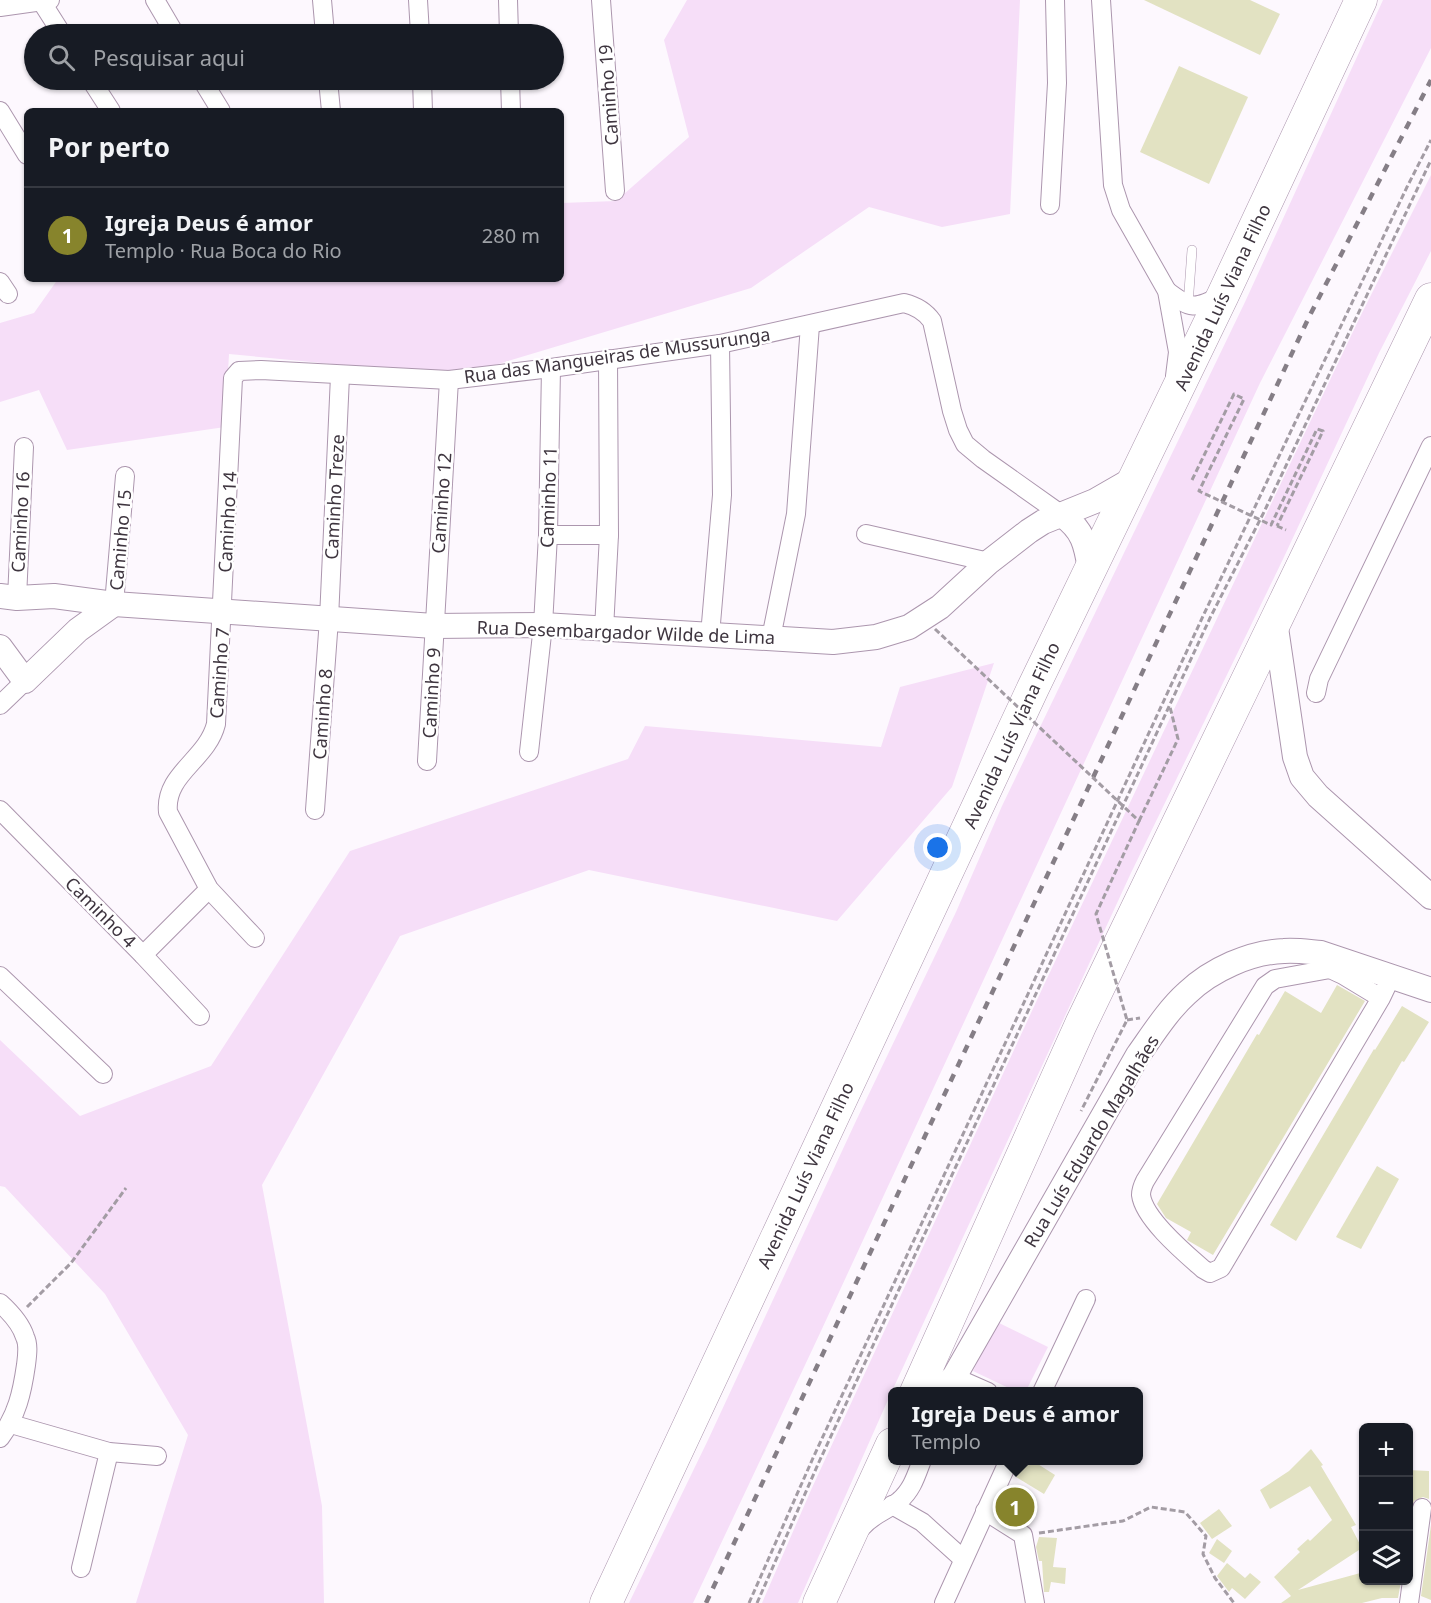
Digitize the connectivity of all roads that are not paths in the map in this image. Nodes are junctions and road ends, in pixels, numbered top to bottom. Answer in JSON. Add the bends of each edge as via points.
{"nodes":[{"id":1,"x":155,"y":0,"type":"edge"},
{"id":2,"x":322,"y":0,"type":"edge"},
{"id":3,"x":418,"y":0,"type":"edge"},
{"id":4,"x":508,"y":0,"type":"edge"},
{"id":5,"x":601,"y":0,"type":"edge"},
{"id":6,"x":1055,"y":0,"type":"edge"},
{"id":7,"x":1101,"y":0,"type":"edge"},
{"id":8,"x":1361,"y":0,"type":"edge"},
{"id":9,"x":46,"y":1,"type":"edge"},
{"id":10,"x":1,"y":4,"type":"edge"},
{"id":11,"x":57,"y":24,"type":"edge"},
{"id":12,"x":169,"y":24,"type":"edge"},
{"id":13,"x":324,"y":24,"type":"edge"},
{"id":14,"x":419,"y":24,"type":"edge"},
{"id":15,"x":509,"y":24,"type":"edge"},
{"id":16,"x":97,"y":90,"type":"edge"},
{"id":17,"x":208,"y":90,"type":"edge"},
{"id":18,"x":329,"y":90,"type":"edge"},
{"id":19,"x":422,"y":90,"type":"edge"},
{"id":20,"x":510,"y":90,"type":"edge"},
{"id":21,"x":109,"y":108,"type":"edge"},
{"id":22,"x":219,"y":108,"type":"edge"},
{"id":23,"x":331,"y":108,"type":"edge"},
{"id":24,"x":423,"y":108,"type":"edge"},
{"id":25,"x":511,"y":108,"type":"edge"},
{"id":26,"x":0,"y":111,"type":"edge"},
{"id":27,"x":24,"y":149,"type":"edge"},
{"id":28,"x":615,"y":191,"type":"dead end"},
{"id":29,"x":1050,"y":205,"type":"dead end"},
{"id":30,"x":1192,"y":250,"type":"dead end"},
{"id":31,"x":1167,"y":291,"type":"junction"},
{"id":32,"x":1223,"y":295,"type":"junction"},
{"id":33,"x":1431,"y":299,"type":"edge"},
{"id":34,"x":1188,"y":305,"type":"junction"},
{"id":35,"x":810,"y":325,"type":"junction"},
{"id":36,"x":720,"y":344,"type":"junction"},
{"id":37,"x":608,"y":359,"type":"junction"},
{"id":38,"x":551,"y":368,"type":"junction"},
{"id":39,"x":261,"y":370,"type":"joint"},
{"id":40,"x":340,"y":376,"type":"junction"},
{"id":41,"x":449,"y":380,"type":"junction"},
{"id":42,"x":1164,"y":418,"type":"junction"},
{"id":43,"x":1431,"y":446,"type":"edge"},
{"id":44,"x":24,"y":447,"type":"dead end"},
{"id":45,"x":125,"y":476,"type":"dead end"},
{"id":46,"x":1135,"y":478,"type":"junction"},
{"id":47,"x":1062,"y":515,"type":"junction"},
{"id":48,"x":866,"y":534,"type":"dead end"},
{"id":49,"x":548,"y":535,"type":"junction"},
{"id":50,"x":609,"y":535,"type":"junction"},
{"id":51,"x":989,"y":562,"type":"junction"},
{"id":52,"x":1090,"y":569,"type":"junction"},
{"id":53,"x":61,"y":596,"type":"junction"},
{"id":54,"x":8,"y":597,"type":"edge"},
{"id":55,"x":114,"y":604,"type":"junction"},
{"id":56,"x":222,"y":612,"type":"junction"},
{"id":57,"x":328,"y":619,"type":"junction"},
{"id":58,"x":1275,"y":621,"type":"junction"},
{"id":59,"x":543,"y":625,"type":"junction"},
{"id":60,"x":434,"y":626,"type":"junction"},
{"id":61,"x":604,"y":628,"type":"junction"},
{"id":62,"x":78,"y":630,"type":"junction"},
{"id":63,"x":710,"y":635,"type":"junction"},
{"id":64,"x":771,"y":638,"type":"junction"},
{"id":65,"x":0,"y":647,"type":"edge"},
{"id":66,"x":25,"y":681,"type":"junction"},
{"id":67,"x":0,"y":705,"type":"edge"},
{"id":68,"x":1287,"y":705,"type":"junction"},
{"id":69,"x":529,"y":752,"type":"dead end"},
{"id":70,"x":427,"y":760,"type":"dead end"},
{"id":71,"x":0,"y":810,"type":"edge"},
{"id":72,"x":315,"y":810,"type":"dead end"},
{"id":73,"x":209,"y":890,"type":"junction"},
{"id":74,"x":1431,"y":897,"type":"edge"},
{"id":75,"x":255,"y":938,"type":"dead end"},
{"id":76,"x":143,"y":955,"type":"junction"},
{"id":77,"x":0,"y":976,"type":"edge"},
{"id":78,"x":1386,"y":987,"type":"junction"},
{"id":79,"x":1431,"y":990,"type":"edge"},
{"id":80,"x":200,"y":1016,"type":"dead end"},
{"id":81,"x":102,"y":1074,"type":"dead end"},
{"id":82,"x":1086,"y":1299,"type":"dead end"},
{"id":83,"x":0,"y":1304,"type":"edge"},
{"id":84,"x":918,"y":1387,"type":"edge"},
{"id":85,"x":947,"y":1387,"type":"edge"},
{"id":86,"x":1044,"y":1387,"type":"edge"},
{"id":87,"x":5,"y":1431,"type":"edge"},
{"id":88,"x":109,"y":1452,"type":"junction"},
{"id":89,"x":888,"y":1453,"type":"edge"},
{"id":90,"x":157,"y":1456,"type":"dead end"},
{"id":91,"x":920,"y":1465,"type":"edge"},
{"id":92,"x":1007,"y":1465,"type":"edge"},
{"id":93,"x":892,"y":1505,"type":"junction"},
{"id":94,"x":1422,"y":1508,"type":"dead end"},
{"id":95,"x":985,"y":1511,"type":"junction"},
{"id":96,"x":848,"y":1543,"type":"junction"},
{"id":97,"x":963,"y":1559,"type":"junction"},
{"id":98,"x":81,"y":1568,"type":"dead end"},
{"id":99,"x":606,"y":1603,"type":"edge"},
{"id":100,"x":819,"y":1603,"type":"edge"},
{"id":101,"x":944,"y":1603,"type":"edge"},
{"id":102,"x":1035,"y":1603,"type":"edge"},
{"id":103,"x":1409,"y":1603,"type":"edge"}],
"edges":[{"from":1,"to":12,"type":"street"},
{"from":2,"to":13,"type":"street"},
{"from":3,"to":14,"type":"street"},
{"from":4,"to":15,"type":"street"},
{"from":5,"to":28,"type":"street","name":"Caminho 19"},
{"from":6,"to":29,"type":"street","via":[[1057,83]]},
{"from":7,"to":31,"type":"street","via":[[1116,199]]},
{"from":8,"to":32,"type":"highway","name":"Avenida Luís Viana Filho"},
{"from":9,"to":10,"type":"street"},
{"from":9,"to":11,"type":"street"},
{"from":16,"to":21,"type":"street"},
{"from":17,"to":22,"type":"street"},
{"from":18,"to":23,"type":"street"},
{"from":19,"to":24,"type":"street"},
{"from":20,"to":25,"type":"street"},
{"from":26,"to":27,"type":"street"},
{"from":30,"to":34,"type":"lane"},
{"from":31,"to":34,"type":"street"},
{"from":31,"to":42,"type":"street","via":[[1178,352]]},
{"from":32,"to":34,"type":"street","via":[[1198,306]]},
{"from":32,"to":42,"type":"highway","name":"Avenida Luís Viana Filho"},
{"from":33,"to":58,"type":"highway"},
{"from":35,"to":36,"type":"street","name":"Rua das Mangueiras de Mussurunga"},
{"from":35,"to":47,"type":"street","name":"Rua das Mangueiras de Mussurunga","via":[[904,303],[927,314],[932,321],[957,430],[965,444]]},
{"from":35,"to":64,"type":"street","via":[[798,502]]},
{"from":36,"to":37,"type":"street","name":"Rua das Mangueiras de Mussurunga"},
{"from":36,"to":63,"type":"street","via":[[722,495]]},
{"from":37,"to":38,"type":"street","name":"Rua das Mangueiras de Mussurunga"},
{"from":37,"to":50,"type":"street"},
{"from":38,"to":41,"type":"street","name":"Rua das Mangueiras de Mussurunga"},
{"from":38,"to":49,"type":"street","name":"Caminho 11"},
{"from":39,"to":40,"type":"street","name":"Rua das Mangueiras de Mussurunga"},
{"from":39,"to":56,"type":"street","name":"Caminho 14","via":[[239,371],[234,375]]},
{"from":40,"to":41,"type":"street","name":"Rua das Mangueiras de Mussurunga"},
{"from":40,"to":57,"type":"street","name":"Caminho Treze"},
{"from":41,"to":60,"type":"street","name":"Caminho 12"},
{"from":42,"to":46,"type":"highway","name":"Avenida Luís Viana Filho"},
{"from":43,"to":68,"type":"street","via":[[1317,686]]},
{"from":44,"to":54,"type":"street","name":"Caminho 16"},
{"from":45,"to":55,"type":"street","name":"Caminho 15"},
{"from":46,"to":47,"type":"main road","name":"Rua Desembargador Wilde de Lima"},
{"from":46,"to":52,"type":"highway","name":"Avenida Luís Viana Filho"},
{"from":47,"to":51,"type":"main road","name":"Rua Desembargador Wilde de Lima","via":[[1029,531]]},
{"from":47,"to":52,"type":"main road","via":[[1080,532]]},
{"from":48,"to":51,"type":"street"},
{"from":49,"to":50,"type":"street"},
{"from":49,"to":59,"type":"street","name":"Caminho 11"},
{"from":50,"to":61,"type":"street"},
{"from":51,"to":64,"type":"main road","name":"Rua Desembargador Wilde de Lima","via":[[940,607],[909,627],[876,637],[833,642]]},
{"from":52,"to":99,"type":"highway","name":"Avenida Luís Viana Filho"},
{"from":53,"to":54,"type":"main road","name":"Rua Desembargador Wilde de Lima"},
{"from":53,"to":55,"type":"main road","name":"Rua Desembargador Wilde de Lima"},
{"from":53,"to":62,"type":"main road","via":[[74,609]]},
{"from":55,"to":56,"type":"main road","name":"Rua Desembargador Wilde de Lima"},
{"from":55,"to":62,"type":"main road"},
{"from":56,"to":57,"type":"main road","name":"Rua Desembargador Wilde de Lima"},
{"from":56,"to":73,"type":"street","name":"Caminho 7","via":[[216,724],[208,745],[171,786],[166,801]]},
{"from":57,"to":60,"type":"main road","name":"Rua Desembargador Wilde de Lima"},
{"from":57,"to":72,"type":"street","name":"Caminho 8"},
{"from":58,"to":68,"type":"main road"},
{"from":58,"to":84,"type":"highway","via":[[1081,1024]]},
{"from":59,"to":60,"type":"main road","name":"Rua Desembargador Wilde de Lima"},
{"from":59,"to":61,"type":"main road","name":"Rua Desembargador Wilde de Lima"},
{"from":59,"to":69,"type":"street","name":"Caminho 11"},
{"from":60,"to":70,"type":"street","name":"Caminho 9"},
{"from":61,"to":63,"type":"main road","name":"Rua Desembargador Wilde de Lima"},
{"from":62,"to":66,"type":"main road"},
{"from":63,"to":64,"type":"main road","name":"Rua Desembargador Wilde de Lima"},
{"from":65,"to":66,"type":"main road"},
{"from":66,"to":67,"type":"street"},
{"from":68,"to":74,"type":"main road","via":[[1302,777]]},
{"from":71,"to":76,"type":"street","name":"Caminho 4"},
{"from":73,"to":75,"type":"street"},
{"from":73,"to":76,"type":"street"},
{"from":76,"to":80,"type":"street","name":"Caminho 4"},
{"from":77,"to":81,"type":"street"},
{"from":78,"to":78,"type":"street","via":[[1221,1268],[1210,1273],[1203,1269],[1164,1233],[1145,1206],[1142,1189],[1265,986],[1275,979],[1330,969]]},
{"from":78,"to":79,"type":"main road","name":"Rua Luís Eduardo Magalhães"},
{"from":78,"to":85,"type":"main road","name":"Rua Luís Eduardo Magalhães","via":[[1321,953],[1282,951],[1220,970],[1185,994],[1138,1055]]},
{"from":82,"to":86,"type":"street"},
{"from":83,"to":87,"type":"street","via":[[16,1319],[26,1338],[28,1353],[22,1395]]},
{"from":87,"to":88,"type":"street"},
{"from":88,"to":90,"type":"street"},
{"from":88,"to":98,"type":"street"},
{"from":89,"to":96,"type":"highway"},
{"from":91,"to":93,"type":"street","via":[[913,1484]]},
{"from":92,"to":95,"type":"street"},
{"from":93,"to":96,"type":"street","via":[[873,1515]]},
{"from":93,"to":97,"type":"street","via":[[921,1522]]},
{"from":94,"to":103,"type":"street"},
{"from":95,"to":97,"type":"street"},
{"from":95,"to":102,"type":"street","via":[[1023,1535]]},
{"from":96,"to":100,"type":"highway"},
{"from":97,"to":101,"type":"street"}]}
